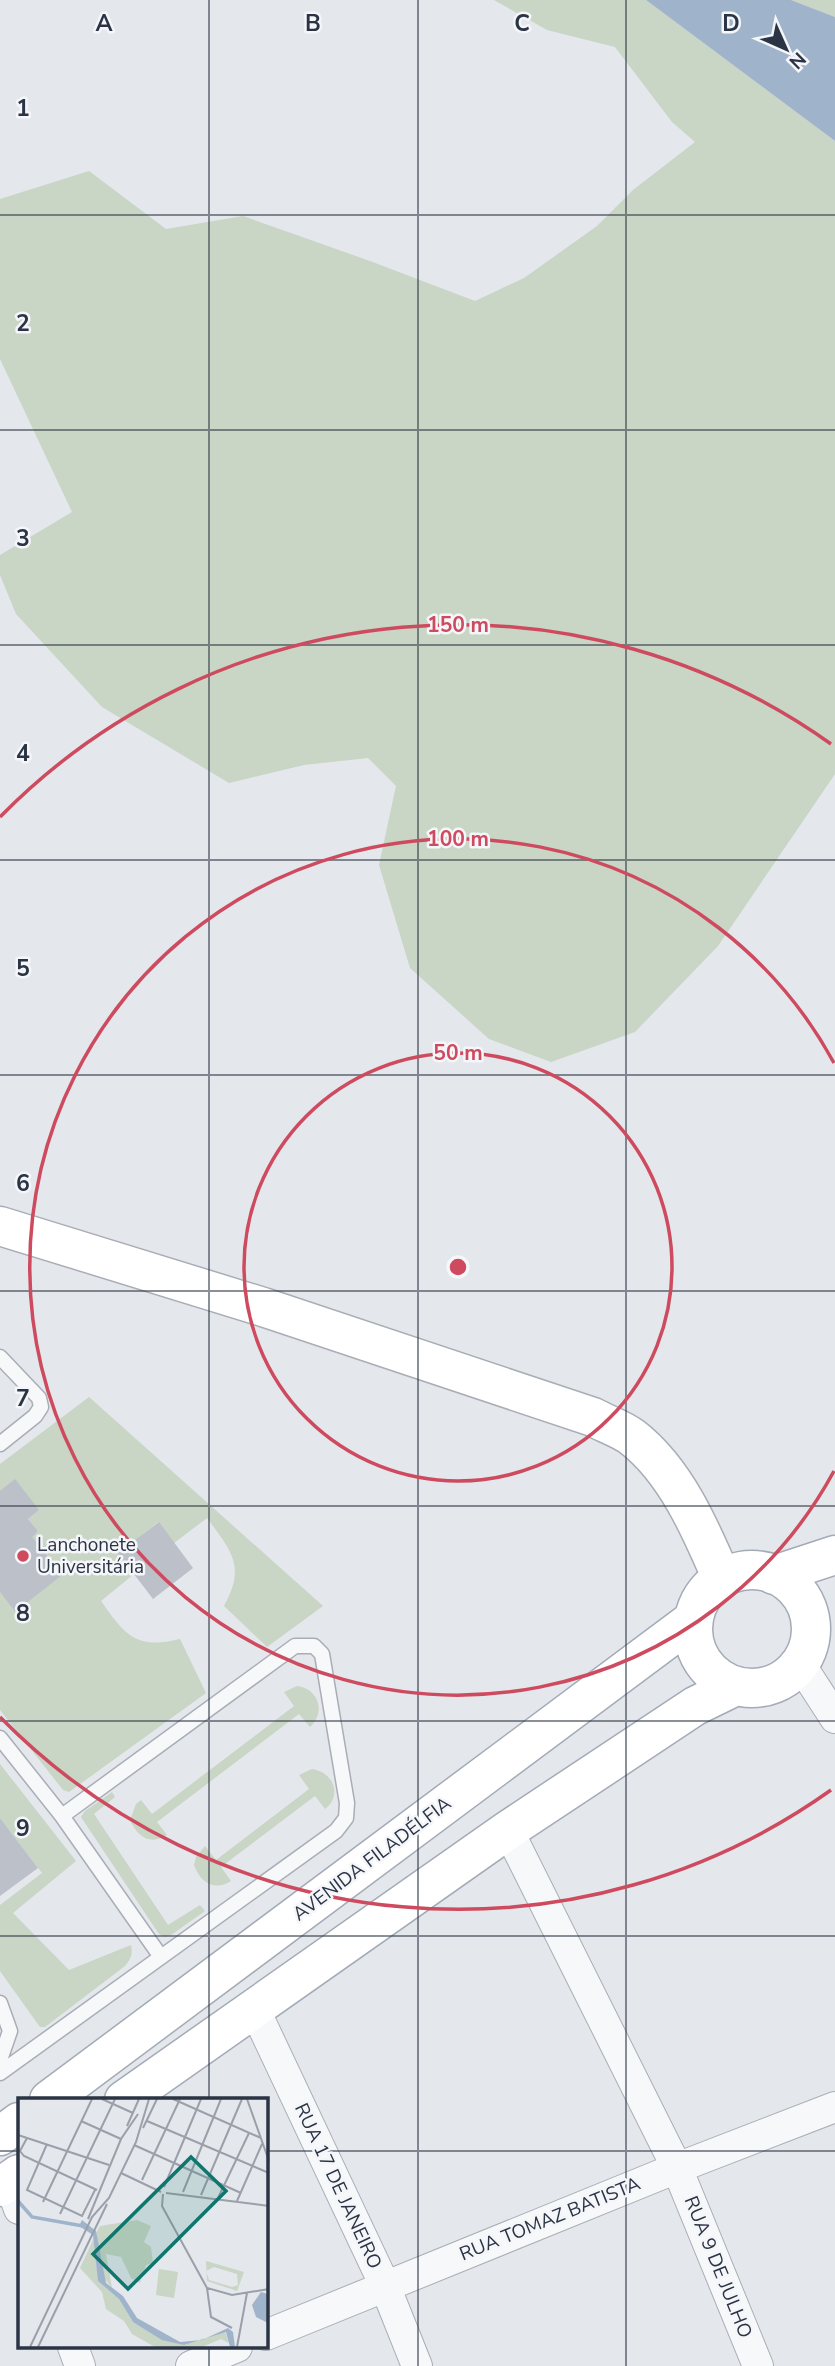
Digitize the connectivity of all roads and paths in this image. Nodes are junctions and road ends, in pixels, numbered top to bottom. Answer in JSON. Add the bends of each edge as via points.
{"nodes":[{"id":1,"x":0,"y":1226,"type":"edge"},
{"id":2,"x":0,"y":1357,"type":"edge"},
{"id":3,"x":0,"y":1444,"type":"edge"},
{"id":4,"x":835,"y":1555,"type":"edge"},
{"id":5,"x":774,"y":1575,"type":"junction"},
{"id":6,"x":722,"y":1579,"type":"junction"},
{"id":7,"x":694,"y":1619,"type":"junction"},
{"id":8,"x":815,"y":1644,"type":"edge"},
{"id":9,"x":736,"y":1686,"type":"junction"},
{"id":10,"x":835,"y":1718,"type":"edge"},
{"id":11,"x":0,"y":1738,"type":"edge"},
{"id":12,"x":62,"y":1816,"type":"junction"},
{"id":13,"x":508,"y":1830,"type":"junction"},
{"id":14,"x":160,"y":1957,"type":"junction"},
{"id":15,"x":0,"y":2003,"type":"edge"},
{"id":16,"x":254,"y":2008,"type":"junction"},
{"id":17,"x":0,"y":2060,"type":"edge"},
{"id":18,"x":0,"y":2073,"type":"edge"},
{"id":19,"x":52,"y":2098,"type":"edge"},
{"id":20,"x":127,"y":2098,"type":"edge"},
{"id":21,"x":835,"y":2107,"type":"edge"},
{"id":22,"x":18,"y":2123,"type":"edge"},
{"id":23,"x":0,"y":2136,"type":"edge"},
{"id":24,"x":677,"y":2168,"type":"junction"},
{"id":25,"x":385,"y":2286,"type":"junction"},
{"id":26,"x":268,"y":2334,"type":"edge"},
{"id":27,"x":73,"y":2348,"type":"edge"},
{"id":28,"x":235,"y":2348,"type":"edge"},
{"id":29,"x":80,"y":2366,"type":"edge"},
{"id":30,"x":191,"y":2366,"type":"edge"},
{"id":31,"x":417,"y":2366,"type":"edge"},
{"id":32,"x":758,"y":2366,"type":"edge"}],
"edges":[{"from":1,"to":6,"type":"main road","via":[[276,1311],[593,1417],[631,1437],[659,1464],[702,1533]]},
{"from":2,"to":3,"type":"lane","via":[[39,1398],[41,1407]]},
{"from":4,"to":5,"type":"main road"},
{"from":5,"to":6,"type":"main road","via":[[747,1571]]},
{"from":5,"to":8,"type":"main road","via":[[801,1596]]},
{"from":6,"to":7,"type":"main road","via":[[704,1597]]},
{"from":7,"to":9,"type":"main road","via":[[698,1653],[707,1668]]},
{"from":7,"to":19,"type":"main road","name":"AVENIDA FILADÉLFIA"},
{"from":8,"to":9,"type":"main road","via":[[788,1677],[754,1689]]},
{"from":8,"to":10,"type":"street"},
{"from":9,"to":13,"type":"main road","via":[[695,1706]]},
{"from":11,"to":12,"type":"lane"},
{"from":12,"to":14,"type":"lane"},
{"from":12,"to":14,"type":"lane","via":[[295,1646],[314,1646],[322,1654],[346,1818],[336,1831]]},
{"from":13,"to":16,"type":"main road"},
{"from":13,"to":24,"type":"street","name":"RUA 9 DE JULHO"},
{"from":14,"to":18,"type":"lane"},
{"from":15,"to":17,"type":"lane","via":[[10,2031]]},
{"from":16,"to":20,"type":"main road"},
{"from":16,"to":25,"type":"street","name":"RUA 17 DE JANEIRO"},
{"from":21,"to":24,"type":"street","name":"RUA TOMAZ BATISTA"},
{"from":22,"to":23,"type":"main road"},
{"from":24,"to":25,"type":"street","name":"RUA TOMAZ BATISTA"},
{"from":24,"to":32,"type":"street","name":"RUA 9 DE JULHO"},
{"from":25,"to":26,"type":"street","name":"RUA TOMAZ BATISTA"},
{"from":25,"to":31,"type":"street","name":"RUA 17 DE JANEIRO"},
{"from":27,"to":29,"type":"street"},
{"from":28,"to":30,"type":"street"}]}
